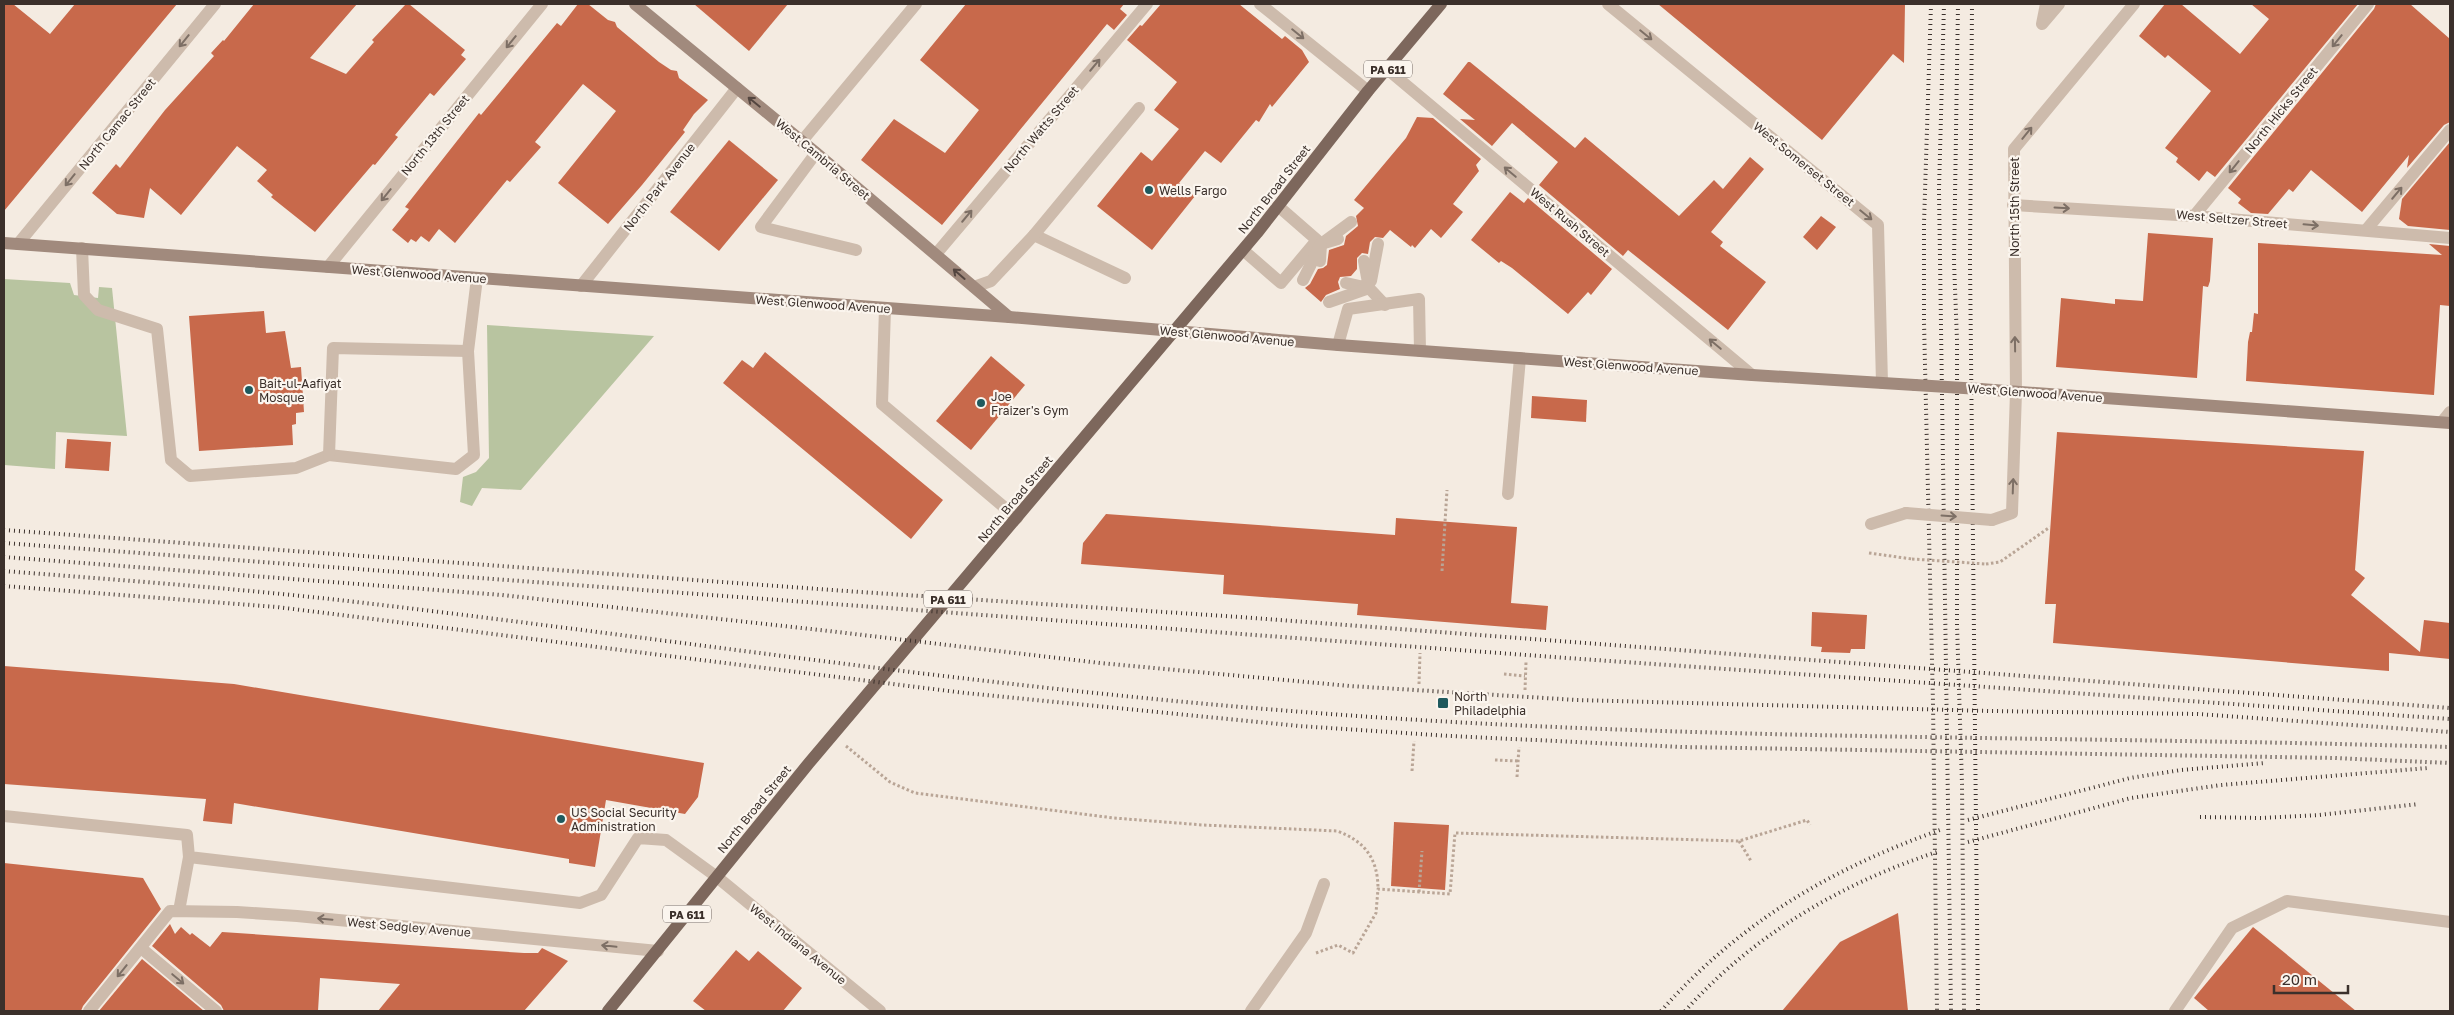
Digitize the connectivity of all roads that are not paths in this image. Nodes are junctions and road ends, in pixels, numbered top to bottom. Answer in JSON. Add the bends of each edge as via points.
{"nodes":[{"id":1,"x":215,"y":4,"type":"edge"},
{"id":2,"x":542,"y":4,"type":"edge"},
{"id":3,"x":634,"y":4,"type":"edge"},
{"id":4,"x":916,"y":4,"type":"edge"},
{"id":5,"x":1147,"y":4,"type":"edge"},
{"id":6,"x":1260,"y":4,"type":"edge"},
{"id":7,"x":1441,"y":4,"type":"edge"},
{"id":8,"x":1608,"y":4,"type":"edge"},
{"id":9,"x":2046,"y":4,"type":"edge"},
{"id":10,"x":2059,"y":4,"type":"edge"},
{"id":11,"x":2134,"y":4,"type":"edge"},
{"id":12,"x":2368,"y":4,"type":"edge"},
{"id":13,"x":1387,"y":70,"type":"junction"},
{"id":14,"x":736,"y":88,"type":"junction"},
{"id":15,"x":1368,"y":91,"type":"junction"},
{"id":16,"x":1139,"y":108,"type":"dead end"},
{"id":17,"x":2450,"y":130,"type":"edge"},
{"id":18,"x":802,"y":141,"type":"junction"},
{"id":19,"x":816,"y":153,"type":"junction"},
{"id":20,"x":2013,"y":205,"type":"junction"},
{"id":21,"x":1278,"y":206,"type":"junction"},
{"id":22,"x":2194,"y":216,"type":"junction"},
{"id":23,"x":1351,"y":222,"type":"dead end"},
{"id":24,"x":2366,"y":230,"type":"junction"},
{"id":25,"x":1034,"y":235,"type":"junction"},
{"id":26,"x":2450,"y":238,"type":"edge"},
{"id":27,"x":1338,"y":239,"type":"dead end"},
{"id":28,"x":1319,"y":242,"type":"junction"},
{"id":29,"x":4,"y":243,"type":"edge"},
{"id":30,"x":18,"y":244,"type":"junction"},
{"id":31,"x":1378,"y":244,"type":"dead end"},
{"id":32,"x":82,"y":248,"type":"junction"},
{"id":33,"x":856,"y":250,"type":"dead end"},
{"id":34,"x":1243,"y":250,"type":"junction"},
{"id":35,"x":936,"y":254,"type":"junction"},
{"id":36,"x":1320,"y":261,"type":"dead end"},
{"id":37,"x":1364,"y":261,"type":"dead end"},
{"id":38,"x":328,"y":267,"type":"junction"},
{"id":39,"x":477,"y":278,"type":"junction"},
{"id":40,"x":1125,"y":278,"type":"dead end"},
{"id":41,"x":1303,"y":280,"type":"dead end"},
{"id":42,"x":1346,"y":283,"type":"dead end"},
{"id":43,"x":581,"y":286,"type":"junction"},
{"id":44,"x":974,"y":287,"type":"junction"},
{"id":45,"x":1369,"y":288,"type":"junction"},
{"id":46,"x":1329,"y":302,"type":"dead end"},
{"id":47,"x":1385,"y":305,"type":"junction"},
{"id":48,"x":885,"y":308,"type":"junction"},
{"id":49,"x":1009,"y":317,"type":"junction"},
{"id":50,"x":1175,"y":332,"type":"junction"},
{"id":51,"x":1338,"y":345,"type":"junction"},
{"id":52,"x":468,"y":350,"type":"junction"},
{"id":53,"x":1420,"y":350,"type":"junction"},
{"id":54,"x":1520,"y":358,"type":"junction"},
{"id":55,"x":1752,"y":375,"type":"junction"},
{"id":56,"x":1882,"y":383,"type":"junction"},
{"id":57,"x":2016,"y":392,"type":"junction"},
{"id":58,"x":2450,"y":412,"type":"edge"},
{"id":59,"x":2446,"y":422,"type":"edge"},
{"id":60,"x":329,"y":455,"type":"junction"},
{"id":61,"x":1508,"y":494,"type":"dead end"},
{"id":62,"x":1017,"y":518,"type":"junction"},
{"id":63,"x":1871,"y":524,"type":"dead end"},
{"id":64,"x":4,"y":816,"type":"edge"},
{"id":65,"x":189,"y":856,"type":"junction"},
{"id":66,"x":717,"y":877,"type":"junction"},
{"id":67,"x":1324,"y":884,"type":"dead end"},
{"id":68,"x":180,"y":911,"type":"junction"},
{"id":69,"x":2450,"y":922,"type":"edge"},
{"id":70,"x":141,"y":948,"type":"junction"},
{"id":71,"x":658,"y":951,"type":"junction"},
{"id":72,"x":89,"y":1011,"type":"edge"},
{"id":73,"x":216,"y":1011,"type":"edge"},
{"id":74,"x":608,"y":1011,"type":"edge"},
{"id":75,"x":880,"y":1011,"type":"edge"},
{"id":76,"x":1251,"y":1011,"type":"edge"},
{"id":77,"x":2175,"y":1011,"type":"edge"}],
"edges":[{"from":1,"to":30,"type":"street","name":"North Camac Street","one_way":true},
{"from":2,"to":38,"type":"street","name":"North 13th Street","one_way":true},
{"from":3,"to":14,"type":"main road","name":"West Cambria Street"},
{"from":4,"to":18,"type":"street"},
{"from":35,"to":5,"type":"street","name":"North Watts Street","one_way":true},
{"from":6,"to":15,"type":"street","one_way":true},
{"from":7,"to":13,"type":"main road","name":"North Broad Street","number":"PA 611"},
{"from":8,"to":56,"type":"street","name":"West Somerset Street","one_way":true,"via":[[1878,225]]},
{"from":9,"to":10,"type":"street","via":[[2042,24]]},
{"from":20,"to":11,"type":"street","name":"North 15th Street","one_way":true,"via":[[2014,149]]},
{"from":12,"to":22,"type":"street","name":"North Hicks Street","one_way":true},
{"from":13,"to":15,"type":"main road","name":"North Broad Street","number":"PA 611"},
{"from":55,"to":13,"type":"street","name":"West Rush Street","one_way":true},
{"from":18,"to":14,"type":"main road","name":"West Cambria Street","one_way":true},
{"from":14,"to":43,"type":"street","name":"North Park Avenue"},
{"from":15,"to":21,"type":"main road","name":"North Broad Street","number":"PA 611"},
{"from":16,"to":25,"type":"street"},
{"from":24,"to":17,"type":"street","one_way":true},
{"from":18,"to":19,"type":"main road","name":"West Cambria Street"},
{"from":19,"to":33,"type":"street","via":[[761,227]]},
{"from":19,"to":35,"type":"main road","name":"West Cambria Street"},
{"from":20,"to":22,"type":"street","name":"West Seltzer Street","one_way":true},
{"from":57,"to":20,"type":"street","name":"North 15th Street","one_way":true},
{"from":21,"to":28,"type":"street"},
{"from":21,"to":34,"type":"main road","name":"North Broad Street","number":"PA 611"},
{"from":22,"to":24,"type":"street","name":"West Seltzer Street","one_way":true},
{"from":23,"to":28,"type":"street"},
{"from":24,"to":26,"type":"street","name":"West Seltzer Street"},
{"from":25,"to":40,"type":"street"},
{"from":25,"to":44,"type":"street","via":[[991,281]]},
{"from":27,"to":28,"type":"street"},
{"from":28,"to":34,"type":"street","via":[[1281,283]]},
{"from":28,"to":36,"type":"street"},
{"from":28,"to":41,"type":"street"},
{"from":29,"to":30,"type":"main road","name":"West Glenwood Avenue"},
{"from":30,"to":32,"type":"main road","name":"West Glenwood Avenue"},
{"from":31,"to":45,"type":"street"},
{"from":32,"to":38,"type":"main road","name":"West Glenwood Avenue"},
{"from":32,"to":60,"type":"street","via":[[84,295],[98,310],[157,329],[171,460],[190,476],[296,468]]},
{"from":34,"to":50,"type":"main road","name":"North Broad Street","number":"PA 611"},
{"from":44,"to":35,"type":"main road","name":"West Cambria Street","one_way":true},
{"from":37,"to":45,"type":"street"},
{"from":38,"to":39,"type":"main road","name":"West Glenwood Avenue"},
{"from":39,"to":43,"type":"main road","name":"West Glenwood Avenue"},
{"from":39,"to":52,"type":"street"},
{"from":42,"to":45,"type":"street"},
{"from":43,"to":48,"type":"main road","name":"West Glenwood Avenue"},
{"from":44,"to":49,"type":"main road","name":"West Cambria Street"},
{"from":45,"to":46,"type":"street"},
{"from":45,"to":47,"type":"street"},
{"from":47,"to":51,"type":"street","via":[[1348,309]]},
{"from":47,"to":53,"type":"street","via":[[1419,299]]},
{"from":48,"to":49,"type":"main road","name":"West Glenwood Avenue"},
{"from":48,"to":62,"type":"street","via":[[882,404]]},
{"from":49,"to":50,"type":"main road","name":"West Glenwood Avenue"},
{"from":50,"to":51,"type":"main road","name":"West Glenwood Avenue"},
{"from":50,"to":62,"type":"main road","name":"North Broad Street","number":"PA 611"},
{"from":51,"to":53,"type":"main road","name":"West Glenwood Avenue"},
{"from":52,"to":60,"type":"street","via":[[333,348]]},
{"from":52,"to":60,"type":"street","via":[[474,455],[456,469]]},
{"from":53,"to":54,"type":"main road","name":"West Glenwood Avenue"},
{"from":54,"to":55,"type":"main road","name":"West Glenwood Avenue"},
{"from":54,"to":61,"type":"street"},
{"from":55,"to":56,"type":"main road","name":"West Glenwood Avenue"},
{"from":56,"to":57,"type":"main road","name":"West Glenwood Avenue","bridge":true},
{"from":57,"to":59,"type":"main road","name":"West Glenwood Avenue"},
{"from":63,"to":57,"type":"street","name":"North 15th Street","one_way":true,"bridge":true,"via":[[1906,513],[1992,520],[2012,514]]},
{"from":58,"to":59,"type":"street"},
{"from":62,"to":66,"type":"main road","name":"North Broad Street","number":"PA 611"},
{"from":64,"to":65,"type":"street","via":[[187,835]]},
{"from":65,"to":66,"type":"street","name":"West Indiana Avenue","via":[[580,903],[601,895],[638,838],[666,840]]},
{"from":65,"to":68,"type":"street"},
{"from":66,"to":71,"type":"main road","name":"North Broad Street","number":"PA 611"},
{"from":66,"to":75,"type":"street","name":"West Indiana Avenue"},
{"from":67,"to":76,"type":"street","via":[[1306,933]]},
{"from":68,"to":70,"type":"street","name":"West Sedgley Avenue","via":[[170,911]]},
{"from":71,"to":68,"type":"street","name":"West Sedgley Avenue","one_way":true,"via":[[288,916]]},
{"from":69,"to":77,"type":"street","via":[[2287,901],[2232,928]]},
{"from":70,"to":72,"type":"street","one_way":true},
{"from":70,"to":73,"type":"street","one_way":true},
{"from":71,"to":74,"type":"main road","name":"North Broad Street","number":"PA 611"}]}
